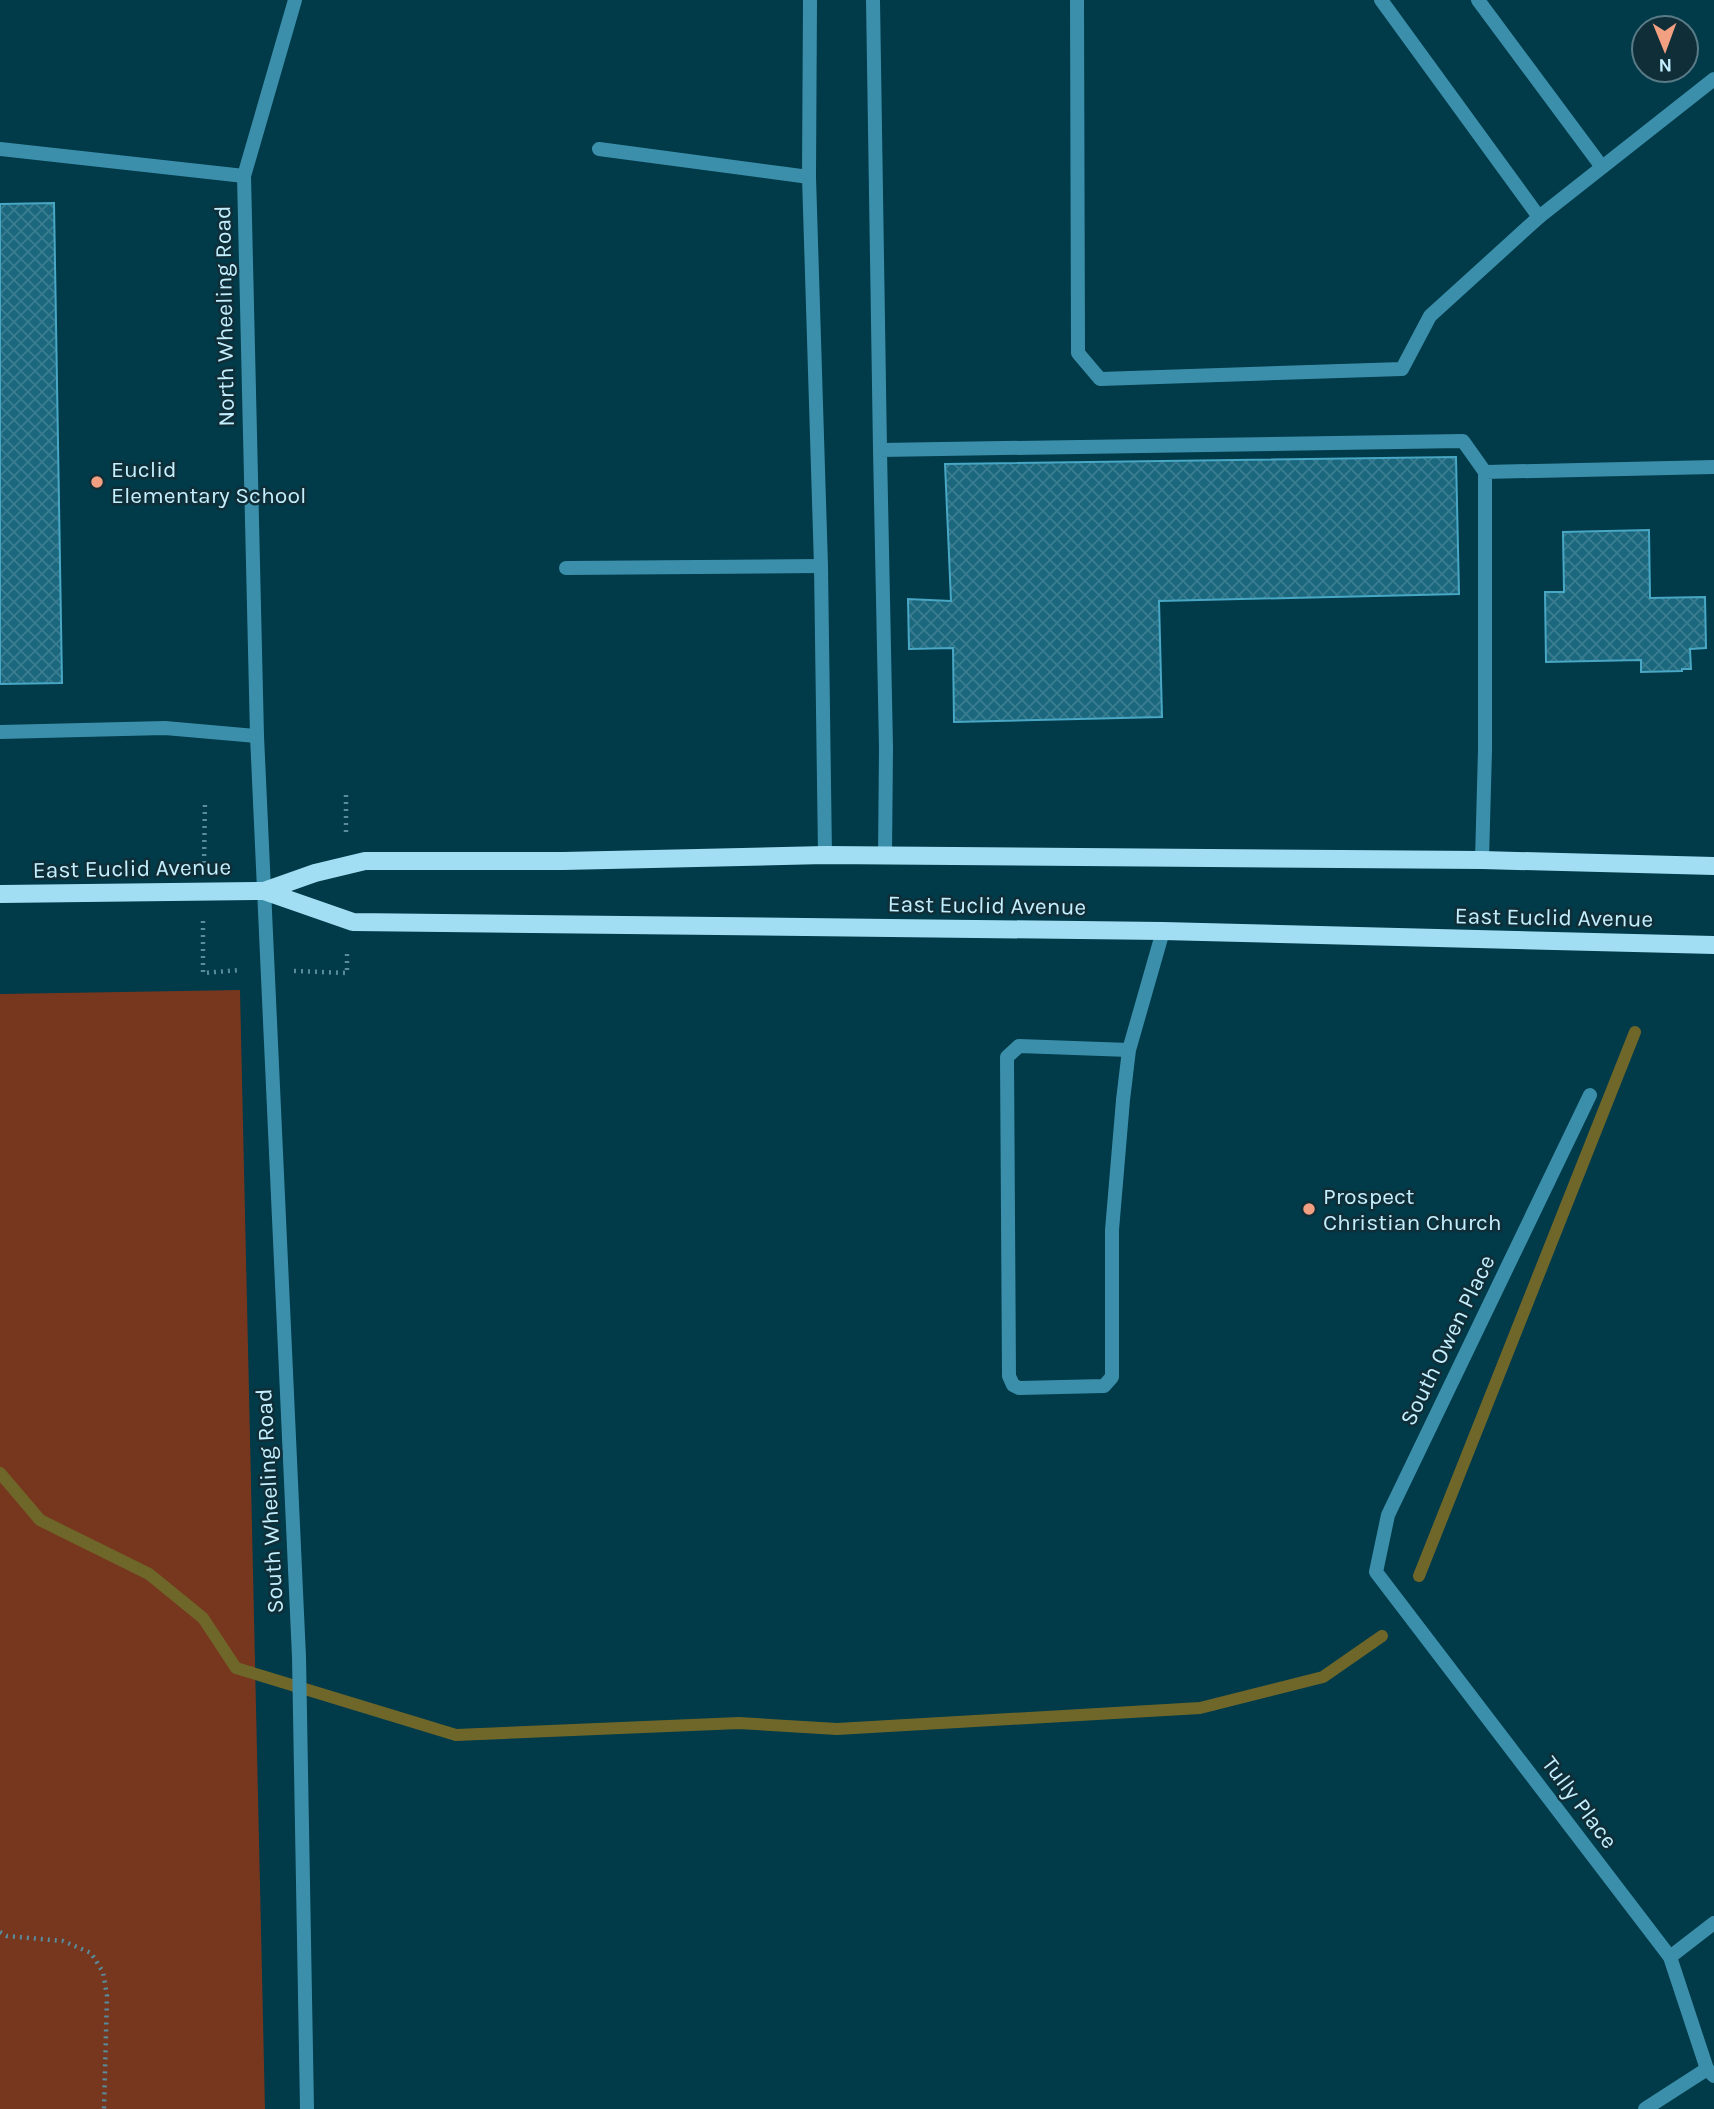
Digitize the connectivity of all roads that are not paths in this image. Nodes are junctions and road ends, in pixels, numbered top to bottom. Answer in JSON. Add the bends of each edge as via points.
{"nodes":[{"id":1,"x":295,"y":0,"type":"edge"},
{"id":2,"x":810,"y":0,"type":"edge"},
{"id":3,"x":873,"y":0,"type":"edge"},
{"id":4,"x":1077,"y":0,"type":"edge"},
{"id":5,"x":1381,"y":0,"type":"edge"},
{"id":6,"x":1478,"y":0,"type":"edge"},
{"id":7,"x":1714,"y":79,"type":"edge"},
{"id":8,"x":0,"y":149,"type":"edge"},
{"id":9,"x":599,"y":149,"type":"dead end"},
{"id":10,"x":1601,"y":167,"type":"junction"},
{"id":11,"x":244,"y":176,"type":"junction"},
{"id":12,"x":809,"y":177,"type":"junction"},
{"id":13,"x":1539,"y":217,"type":"junction"},
{"id":14,"x":880,"y":450,"type":"junction"},
{"id":15,"x":1714,"y":467,"type":"edge"},
{"id":16,"x":1485,"y":472,"type":"junction"},
{"id":17,"x":821,"y":566,"type":"junction"},
{"id":18,"x":566,"y":568,"type":"dead end"},
{"id":19,"x":0,"y":732,"type":"edge"},
{"id":20,"x":257,"y":736,"type":"junction"},
{"id":21,"x":825,"y":855,"type":"junction"},
{"id":22,"x":885,"y":856,"type":"junction"},
{"id":23,"x":1482,"y":860,"type":"junction"},
{"id":24,"x":1714,"y":866,"type":"edge"},
{"id":25,"x":264,"y":891,"type":"junction"},
{"id":26,"x":0,"y":894,"type":"edge"},
{"id":27,"x":1163,"y":931,"type":"junction"},
{"id":28,"x":1714,"y":945,"type":"edge"},
{"id":29,"x":1129,"y":1050,"type":"junction"},
{"id":30,"x":1590,"y":1095,"type":"dead end"},
{"id":31,"x":1376,"y":1572,"type":"joint"},
{"id":32,"x":1714,"y":1923,"type":"edge"},
{"id":33,"x":1670,"y":1956,"type":"junction"},
{"id":34,"x":1711,"y":2073,"type":"edge"},
{"id":35,"x":307,"y":2109,"type":"edge"},
{"id":36,"x":1645,"y":2109,"type":"edge"}],
"edges":[{"from":1,"to":11,"type":"street","name":"North Wheeling Road"},
{"from":2,"to":12,"type":"street"},
{"from":3,"to":14,"type":"street"},
{"from":4,"to":13,"type":"street","via":[[1078,354],[1100,379],[1402,369],[1430,316]]},
{"from":5,"to":13,"type":"street"},
{"from":6,"to":10,"type":"street"},
{"from":7,"to":10,"type":"street"},
{"from":8,"to":11,"type":"street"},
{"from":9,"to":12,"type":"street"},
{"from":10,"to":13,"type":"street"},
{"from":11,"to":20,"type":"street","name":"North Wheeling Road"},
{"from":12,"to":17,"type":"street"},
{"from":14,"to":16,"type":"street","via":[[1463,442]]},
{"from":14,"to":22,"type":"street"},
{"from":15,"to":16,"type":"street"},
{"from":16,"to":23,"type":"street"},
{"from":17,"to":18,"type":"street"},
{"from":17,"to":21,"type":"street"},
{"from":19,"to":20,"type":"street","via":[[165,728]]},
{"from":20,"to":25,"type":"street","name":"North Wheeling Road"},
{"from":21,"to":22,"type":"main road","name":"East Euclid Avenue"},
{"from":21,"to":25,"type":"main road","name":"East Euclid Avenue","via":[[365,861]]},
{"from":22,"to":23,"type":"main road","name":"East Euclid Avenue"},
{"from":23,"to":24,"type":"main road","name":"East Euclid Avenue"},
{"from":25,"to":26,"type":"main road","name":"East Euclid Avenue"},
{"from":25,"to":27,"type":"main road","name":"East Euclid Avenue","via":[[353,922]]},
{"from":25,"to":35,"type":"street","name":"South Wheeling Road","via":[[299,1657]]},
{"from":27,"to":28,"type":"main road","name":"East Euclid Avenue"},
{"from":27,"to":29,"type":"street"},
{"from":29,"to":29,"type":"street","via":[[1112,1230],[1112,1377],[1104,1386],[1019,1388],[1009,1376],[1007,1057],[1019,1046]]},
{"from":30,"to":31,"type":"street","name":"South Owen Place","via":[[1388,1515]]},
{"from":31,"to":33,"type":"street","name":"Tully Place"},
{"from":32,"to":33,"type":"street"},
{"from":33,"to":34,"type":"street","name":"Tully Place"},
{"from":34,"to":36,"type":"street"}]}
